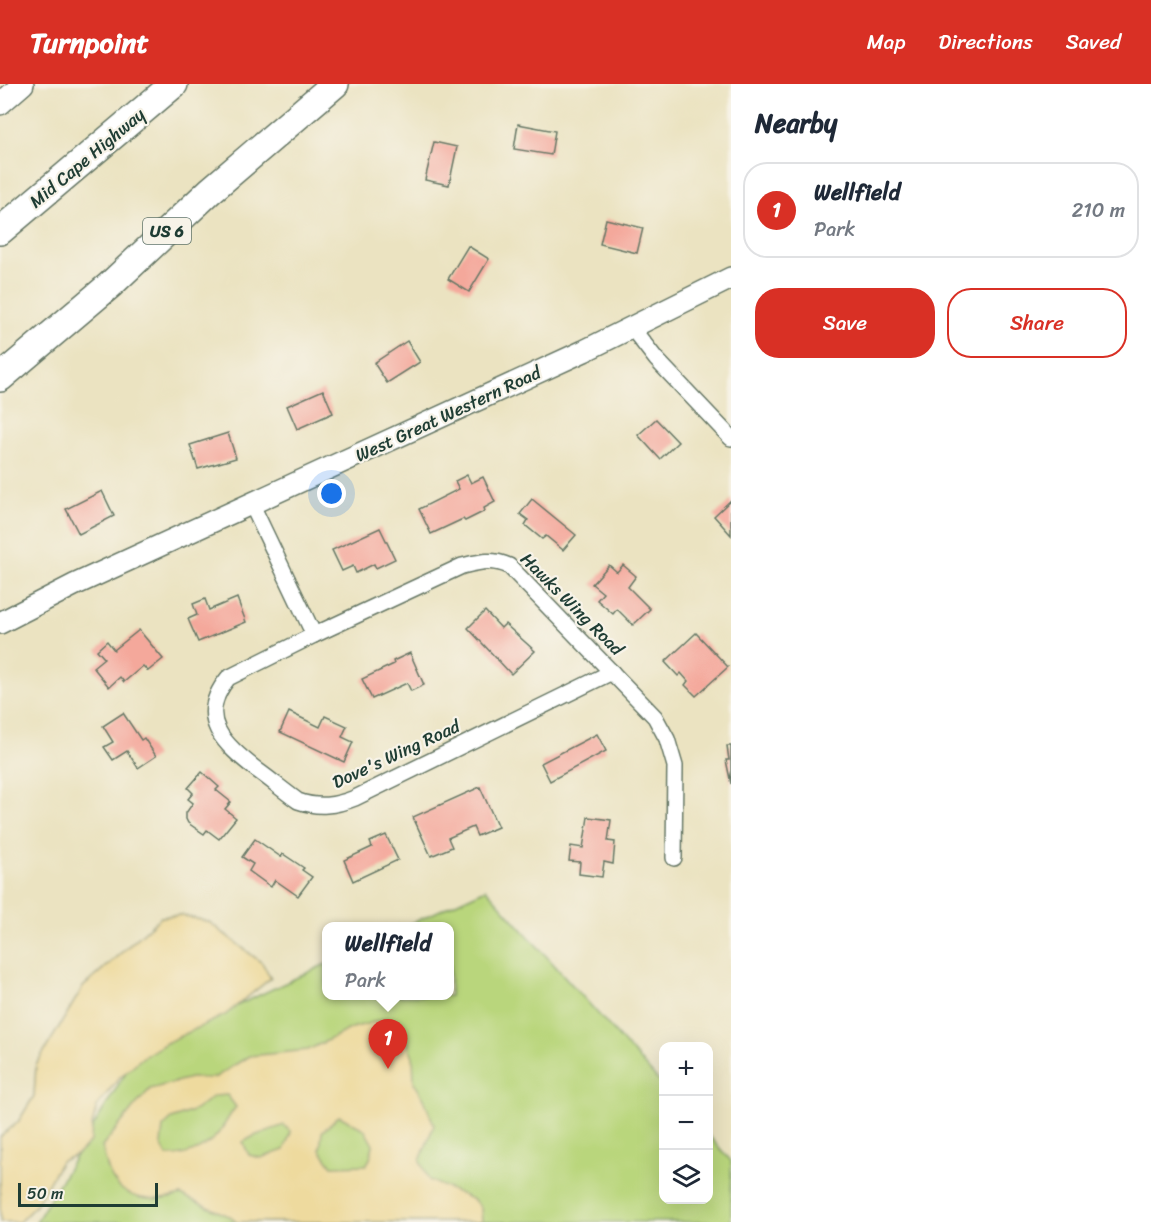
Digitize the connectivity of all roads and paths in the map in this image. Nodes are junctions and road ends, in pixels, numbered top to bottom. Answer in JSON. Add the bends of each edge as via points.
{"nodes":[{"id":1,"x":23,"y":84,"type":"edge"},
{"id":2,"x":174,"y":84,"type":"edge"},
{"id":3,"x":335,"y":84,"type":"edge"},
{"id":4,"x":0,"y":104,"type":"edge"},
{"id":5,"x":0,"y":231,"type":"edge"},
{"id":6,"x":731,"y":278,"type":"edge"},
{"id":7,"x":632,"y":328,"type":"junction"},
{"id":8,"x":3,"y":379,"type":"edge"},
{"id":9,"x":731,"y":438,"type":"edge"},
{"id":10,"x":252,"y":505,"type":"junction"},
{"id":11,"x":0,"y":623,"type":"edge"},
{"id":12,"x":314,"y":635,"type":"junction"},
{"id":13,"x":612,"y":672,"type":"junction"},
{"id":14,"x":674,"y":858,"type":"dead end"}],
"edges":[{"from":1,"to":4,"type":"street"},
{"from":2,"to":5,"type":"highway","name":"Mid Cape Highway"},
{"from":3,"to":8,"type":"highway","number":"US 6","via":[[210,191]]},
{"from":6,"to":7,"type":"street","name":"West Great Western Road"},
{"from":7,"to":9,"type":"street"},
{"from":7,"to":10,"type":"street","name":"West Great Western Road"},
{"from":10,"to":11,"type":"street","name":"West Great Western Road","via":[[74,585]]},
{"from":10,"to":12,"type":"street"},
{"from":12,"to":13,"type":"street","name":"Hawks Wing Road","via":[[462,566],[499,561],[518,573]]},
{"from":12,"to":13,"type":"street","name":"Dove's Wing Road","via":[[228,678],[220,688],[213,715],[220,736],[237,754],[310,806],[341,804],[355,798]]},
{"from":13,"to":14,"type":"street","name":"Hawks Wing Road","via":[[655,717],[667,739],[675,766]]}]}
